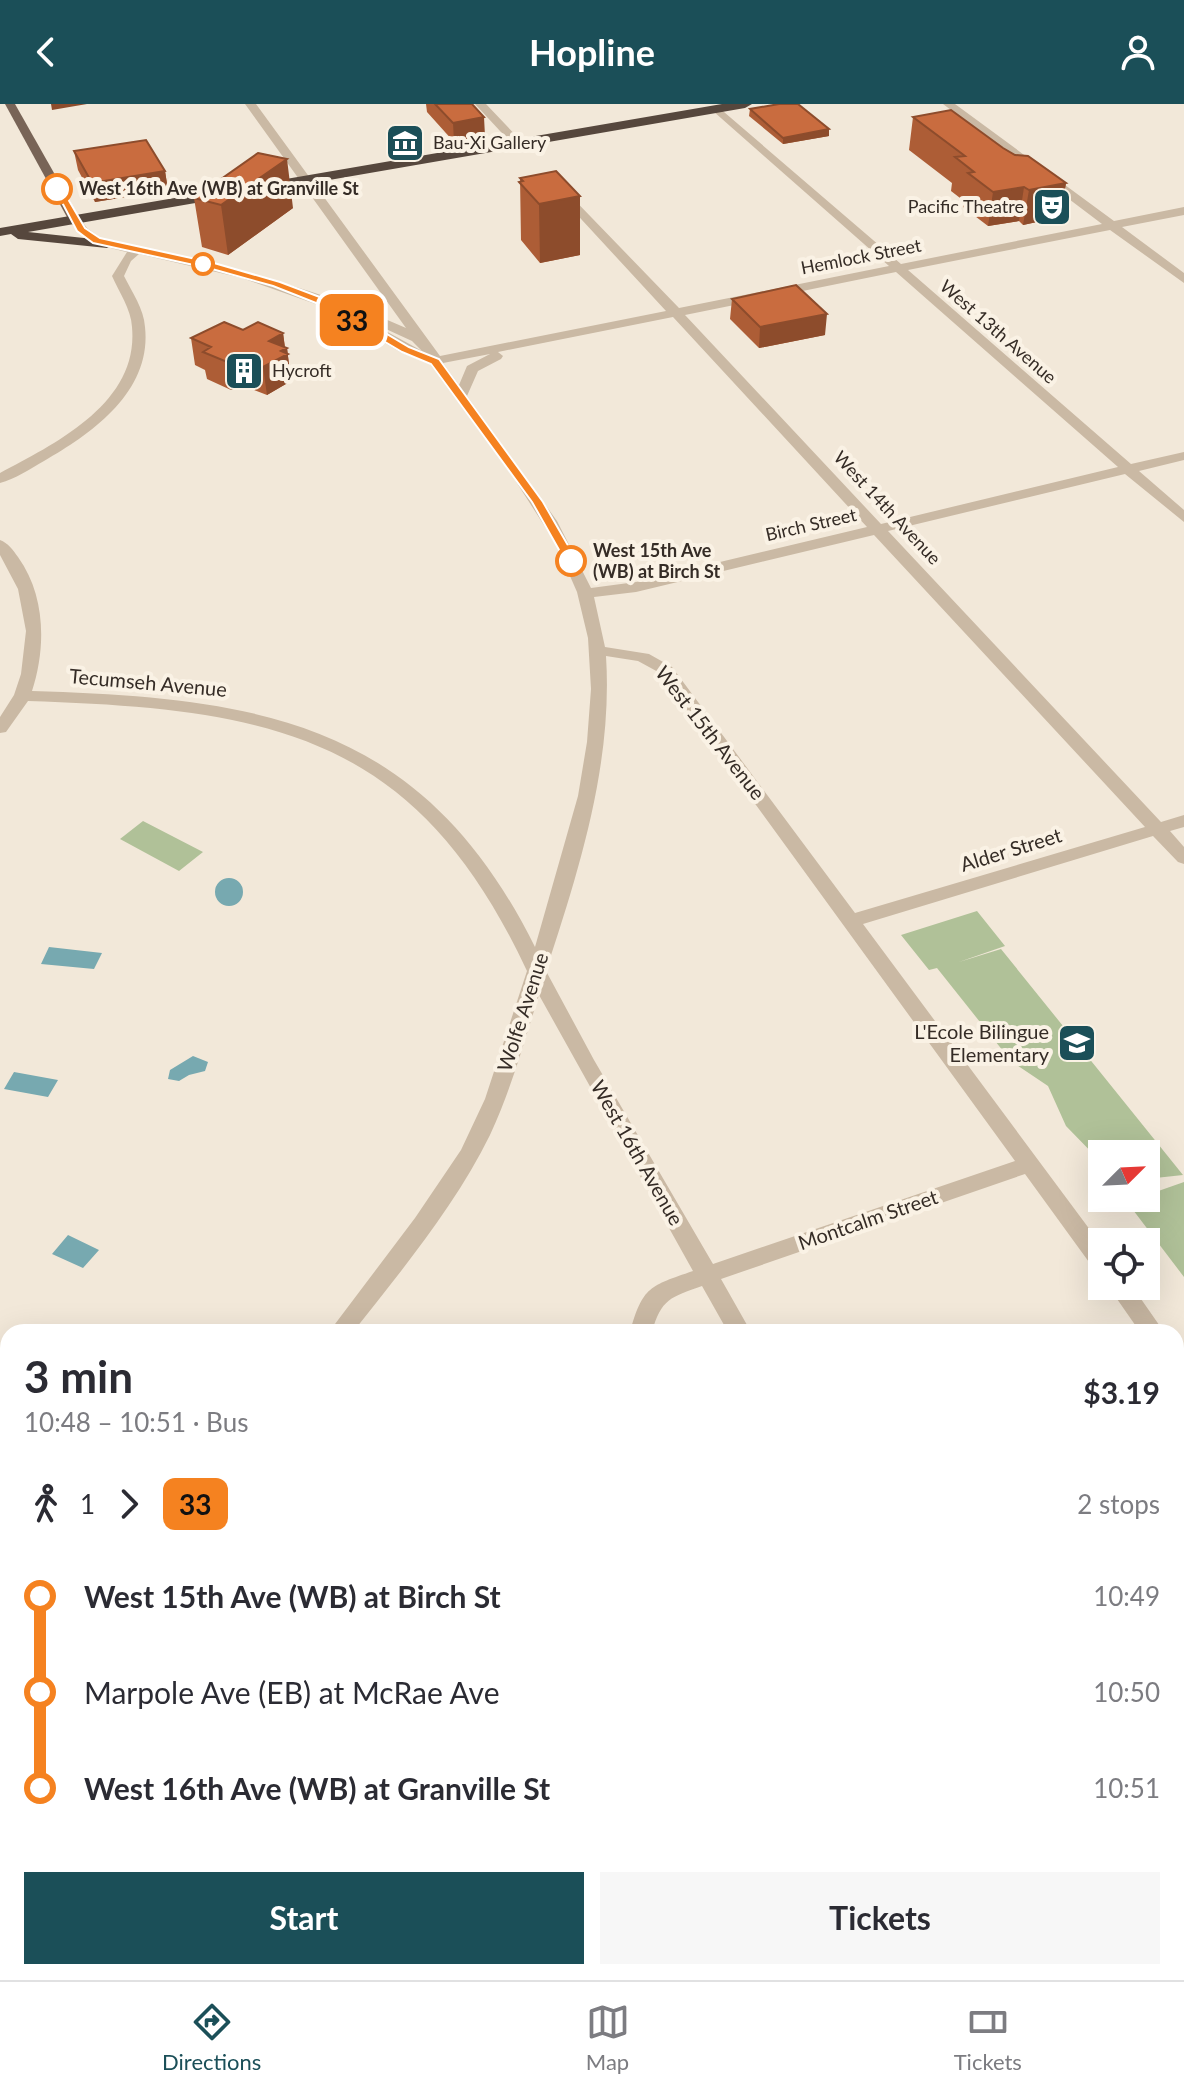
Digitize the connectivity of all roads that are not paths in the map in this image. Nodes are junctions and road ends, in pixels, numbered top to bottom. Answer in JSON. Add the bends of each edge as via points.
{"nodes":[{"id":1,"x":10,"y":104,"type":"edge"},
{"id":2,"x":250,"y":104,"type":"edge"},
{"id":3,"x":480,"y":104,"type":"edge"},
{"id":4,"x":745,"y":104,"type":"edge"},
{"id":5,"x":948,"y":104,"type":"edge"},
{"id":6,"x":717,"y":109,"type":"junction"},
{"id":7,"x":517,"y":143,"type":"junction"},
{"id":8,"x":305,"y":179,"type":"junction"},
{"id":9,"x":559,"y":188,"type":"edge"},
{"id":10,"x":1184,"y":211,"type":"edge"},
{"id":11,"x":74,"y":219,"type":"junction"},
{"id":12,"x":1113,"y":226,"type":"junction"},
{"id":13,"x":0,"y":232,"type":"edge"},
{"id":14,"x":107,"y":244,"type":"junction"},
{"id":15,"x":135,"y":251,"type":"junction"},
{"id":16,"x":899,"y":268,"type":"junction"},
{"id":17,"x":1184,"y":279,"type":"edge"},
{"id":18,"x":329,"y":304,"type":"junction"},
{"id":19,"x":676,"y":313,"type":"junction"},
{"id":20,"x":417,"y":338,"type":"junction"},
{"id":21,"x":545,"y":339,"type":"junction"},
{"id":22,"x":516,"y":347,"type":"junction"},
{"id":23,"x":429,"y":357,"type":"junction"},
{"id":24,"x":461,"y":395,"type":"junction"},
{"id":25,"x":1184,"y":456,"type":"edge"},
{"id":26,"x":1128,"y":469,"type":"junction"},
{"id":27,"x":0,"y":479,"type":"edge"},
{"id":28,"x":1184,"y":518,"type":"edge"},
{"id":29,"x":880,"y":530,"type":"junction"},
{"id":30,"x":0,"y":545,"type":"edge"},
{"id":31,"x":586,"y":593,"type":"junction"},
{"id":32,"x":598,"y":651,"type":"junction"},
{"id":33,"x":24,"y":696,"type":"junction"},
{"id":34,"x":0,"y":728,"type":"edge"},
{"id":35,"x":1184,"y":821,"type":"edge"},
{"id":36,"x":1157,"y":829,"type":"junction"},
{"id":37,"x":1184,"y":858,"type":"edge"},
{"id":38,"x":851,"y":921,"type":"junction"},
{"id":39,"x":537,"y":972,"type":"junction"},
{"id":40,"x":1027,"y":1165,"type":"junction"},
{"id":41,"x":1088,"y":1245,"type":"edge"},
{"id":42,"x":708,"y":1275,"type":"junction"},
{"id":43,"x":1129,"y":1300,"type":"edge"},
{"id":44,"x":347,"y":1324,"type":"edge"},
{"id":45,"x":643,"y":1324,"type":"edge"},
{"id":46,"x":736,"y":1324,"type":"edge"},
{"id":47,"x":1147,"y":1324,"type":"edge"}],
"edges":[{"from":1,"to":11,"type":"main road"},
{"from":2,"to":8,"type":"street"},
{"from":3,"to":7,"type":"street"},
{"from":4,"to":6,"type":"highway"},
{"from":5,"to":12,"type":"street"},
{"from":6,"to":7,"type":"highway"},
{"from":6,"to":16,"type":"street","name":"West 13th Avenue"},
{"from":7,"to":8,"type":"highway"},
{"from":8,"to":11,"type":"highway"},
{"from":8,"to":20,"type":"street"},
{"from":9,"to":19,"type":"street","name":"West 14th Avenue"},
{"from":10,"to":12,"type":"street","name":"Hemlock Street"},
{"from":11,"to":13,"type":"highway"},
{"from":11,"to":14,"type":"street","via":[[85,234]]},
{"from":12,"to":16,"type":"street","name":"Hemlock Street"},
{"from":12,"to":17,"type":"street"},
{"from":13,"to":14,"type":"highway"},
{"from":14,"to":15,"type":"street"},
{"from":15,"to":18,"type":"street","via":[[246,275]]},
{"from":15,"to":27,"type":"street","via":[[118,271],[139,329],[123,388],[85,427]]},
{"from":16,"to":19,"type":"street","name":"Hemlock Street"},
{"from":16,"to":26,"type":"street","name":"West 13th Avenue"},
{"from":18,"to":20,"type":"street"},
{"from":18,"to":23,"type":"street"},
{"from":19,"to":21,"type":"street","name":"Hemlock Street"},
{"from":19,"to":29,"type":"street","name":"West 14th Avenue"},
{"from":20,"to":23,"type":"street"},
{"from":21,"to":22,"type":"street","name":"Hemlock Street"},
{"from":21,"to":23,"type":"street","name":"Hemlock Street"},
{"from":22,"to":23,"type":"street","name":"Hemlock Street"},
{"from":22,"to":24,"type":"street","via":[[472,369]]},
{"from":23,"to":24,"type":"street"},
{"from":24,"to":31,"type":"street","via":[[560,538]]},
{"from":25,"to":26,"type":"street","name":"Birch Street"},
{"from":26,"to":28,"type":"street","name":"West 13th Avenue"},
{"from":26,"to":29,"type":"street","name":"Birch Street"},
{"from":29,"to":31,"type":"street","name":"Birch Street"},
{"from":29,"to":36,"type":"street","name":"West 14th Avenue"},
{"from":30,"to":33,"type":"street","via":[[19,571],[34,625]]},
{"from":31,"to":32,"type":"street"},
{"from":32,"to":38,"type":"street","name":"West 15th Avenue","via":[[654,660],[666,670]]},
{"from":32,"to":39,"type":"street","name":"Wolfe Avenue","via":[[597,724],[582,823]]},
{"from":33,"to":34,"type":"street"},
{"from":33,"to":39,"type":"street","name":"Tecumseh Avenue","via":[[171,703],[242,714],[312,733],[357,754],[437,816],[502,903]]},
{"from":35,"to":36,"type":"street","name":"Alder Street"},
{"from":36,"to":37,"type":"street","name":"West 14th Avenue"},
{"from":36,"to":38,"type":"street","name":"Alder Street"},
{"from":38,"to":40,"type":"street","name":"West 15th Avenue"},
{"from":39,"to":42,"type":"street","name":"West 16th Avenue"},
{"from":39,"to":44,"type":"street","name":"Wolfe Avenue","via":[[489,1114],[468,1155]]},
{"from":40,"to":41,"type":"street","name":"West 15th Avenue"},
{"from":40,"to":42,"type":"street","name":"Montcalm Street"},
{"from":42,"to":45,"type":"street","name":"Montcalm Street","via":[[656,1295]]},
{"from":42,"to":46,"type":"street","name":"West 16th Avenue"},
{"from":43,"to":47,"type":"street"}]}
